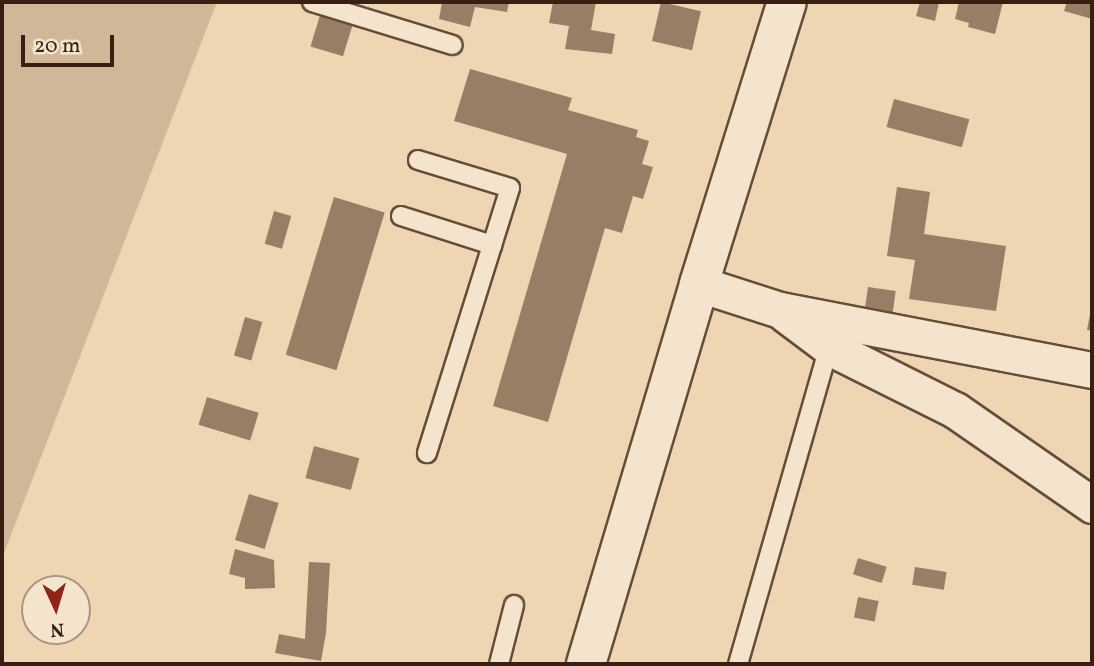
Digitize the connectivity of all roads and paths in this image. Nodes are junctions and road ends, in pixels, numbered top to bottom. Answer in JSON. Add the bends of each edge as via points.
{"nodes":[{"id":1,"x":312,"y":2,"type":"edge"},
{"id":2,"x":787,"y":2,"type":"edge"},
{"id":3,"x":453,"y":45,"type":"dead end"},
{"id":4,"x":418,"y":160,"type":"dead end"},
{"id":5,"x":401,"y":216,"type":"dead end"},
{"id":6,"x":492,"y":244,"type":"junction"},
{"id":7,"x":699,"y":284,"type":"junction"},
{"id":8,"x":780,"y":310,"type":"junction"},
{"id":9,"x":829,"y":347,"type":"junction"},
{"id":10,"x":1092,"y":370,"type":"edge"},
{"id":11,"x":427,"y":453,"type":"dead end"},
{"id":12,"x":1092,"y":505,"type":"edge"},
{"id":13,"x":514,"y":605,"type":"dead end"},
{"id":14,"x":499,"y":664,"type":"edge"},
{"id":15,"x":586,"y":664,"type":"edge"},
{"id":16,"x":738,"y":664,"type":"edge"}],
"edges":[{"from":1,"to":3,"type":"lane"},
{"from":2,"to":7,"type":"street"},
{"from":4,"to":6,"type":"lane","via":[[510,188]]},
{"from":5,"to":6,"type":"lane"},
{"from":6,"to":11,"type":"lane"},
{"from":7,"to":8,"type":"street"},
{"from":7,"to":15,"type":"street"},
{"from":8,"to":9,"type":"street"},
{"from":8,"to":10,"type":"street"},
{"from":9,"to":12,"type":"street","via":[[955,410]]},
{"from":9,"to":16,"type":"lane"},
{"from":13,"to":14,"type":"lane"}]}
